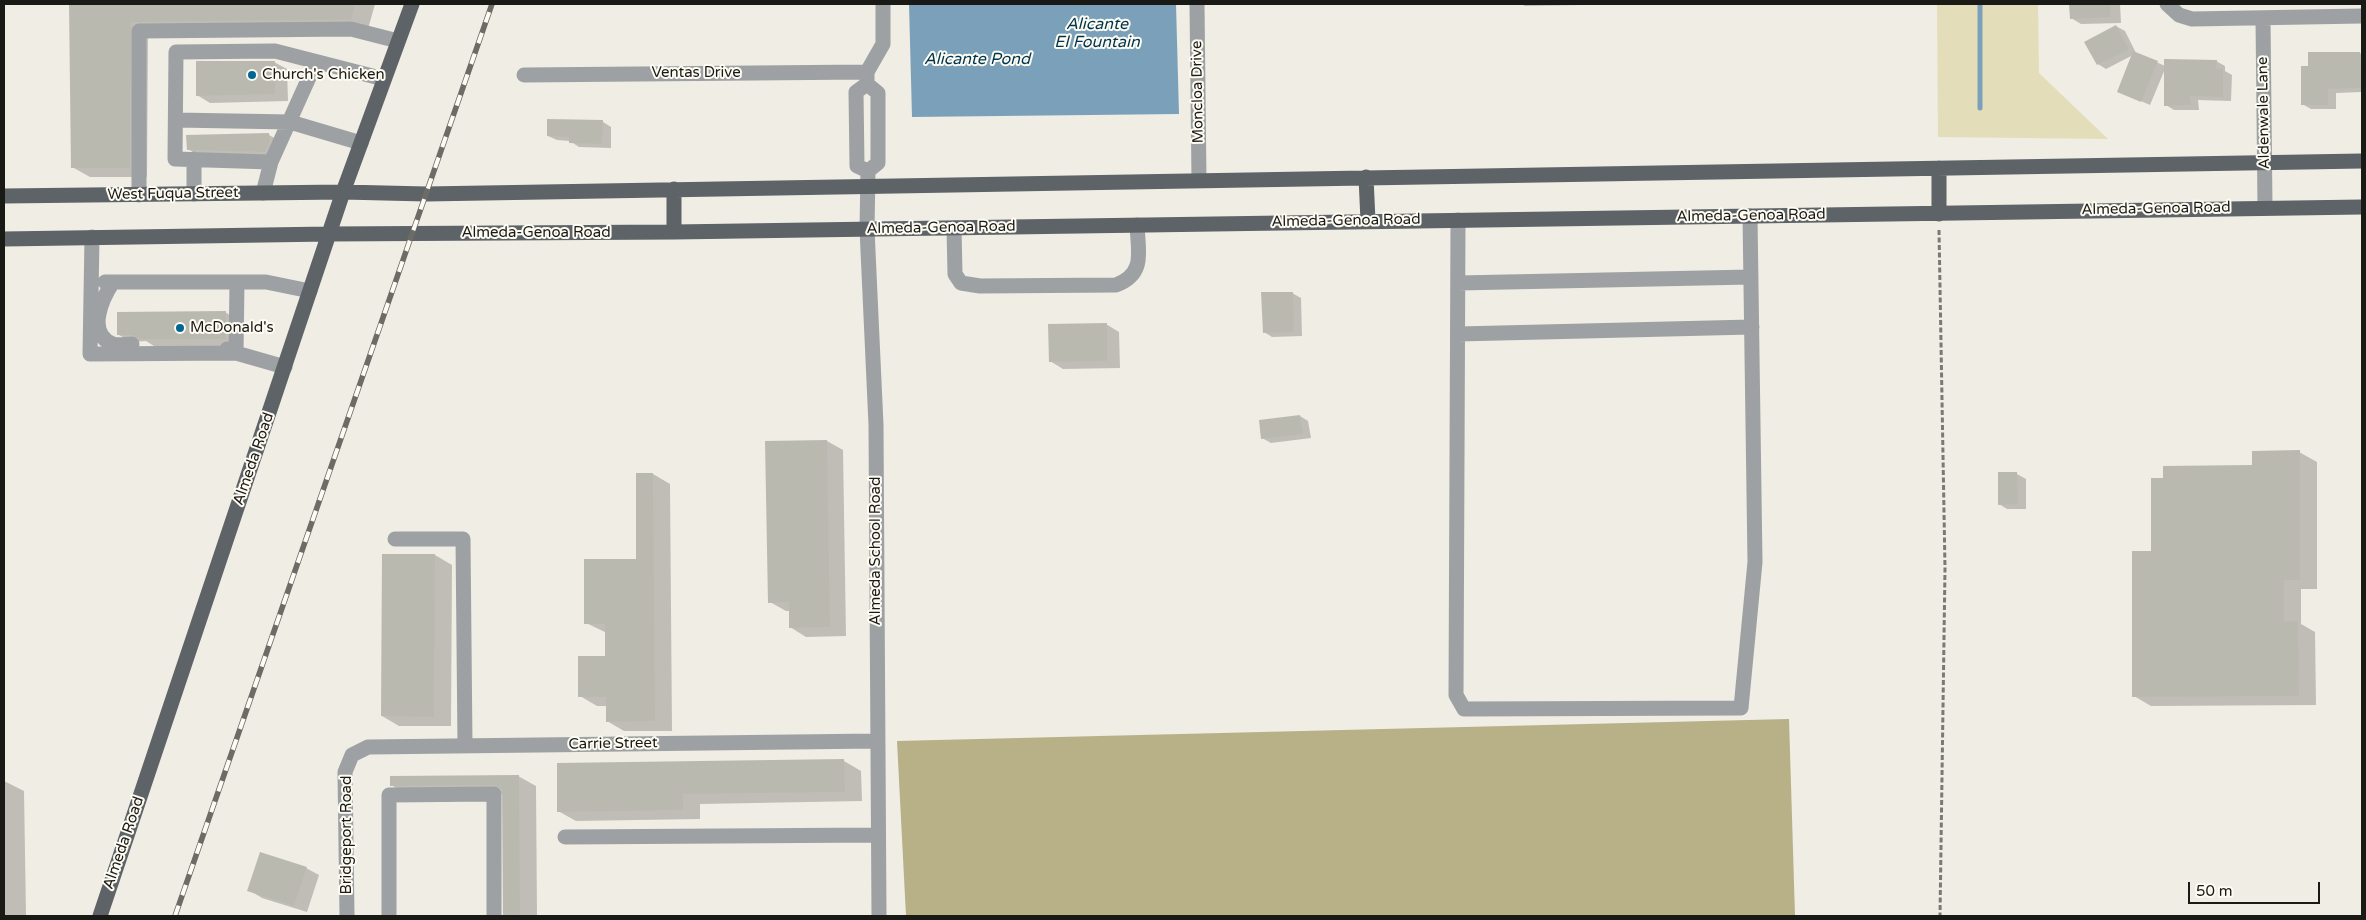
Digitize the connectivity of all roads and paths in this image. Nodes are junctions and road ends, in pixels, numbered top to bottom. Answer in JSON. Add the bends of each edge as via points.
{"nodes":[{"id":1,"x":412,"y":4,"type":"edge"},
{"id":2,"x":883,"y":4,"type":"edge"},
{"id":3,"x":1197,"y":4,"type":"edge"},
{"id":4,"x":2167,"y":4,"type":"edge"},
{"id":5,"x":2362,"y":16,"type":"edge"},
{"id":6,"x":2263,"y":18,"type":"junction"},
{"id":7,"x":398,"y":41,"type":"junction"},
{"id":8,"x":316,"y":62,"type":"junction"},
{"id":9,"x":524,"y":75,"type":"dead end"},
{"id":10,"x":867,"y":78,"type":"junction"},
{"id":11,"x":384,"y":79,"type":"junction"},
{"id":12,"x":176,"y":120,"type":"junction"},
{"id":13,"x":290,"y":122,"type":"junction"},
{"id":14,"x":857,"y":130,"type":"junction"},
{"id":15,"x":878,"y":130,"type":"junction"},
{"id":16,"x":361,"y":143,"type":"junction"},
{"id":17,"x":194,"y":158,"type":"junction"},
{"id":18,"x":2362,"y":161,"type":"edge"},
{"id":19,"x":271,"y":162,"type":"junction"},
{"id":20,"x":2265,"y":162,"type":"junction"},
{"id":21,"x":1939,"y":168,"type":"junction"},
{"id":22,"x":1366,"y":177,"type":"junction"},
{"id":23,"x":868,"y":178,"type":"junction"},
{"id":24,"x":1199,"y":180,"type":"junction"},
{"id":25,"x":674,"y":189,"type":"junction"},
{"id":26,"x":343,"y":192,"type":"junction"},
{"id":27,"x":263,"y":193,"type":"junction"},
{"id":28,"x":139,"y":194,"type":"junction"},
{"id":29,"x":194,"y":194,"type":"junction"},
{"id":30,"x":4,"y":196,"type":"edge"},
{"id":31,"x":2265,"y":207,"type":"junction"},
{"id":32,"x":2362,"y":207,"type":"edge"},
{"id":33,"x":1939,"y":214,"type":"junction"},
{"id":34,"x":1750,"y":216,"type":"junction"},
{"id":35,"x":1458,"y":220,"type":"junction"},
{"id":36,"x":1368,"y":221,"type":"junction"},
{"id":37,"x":1137,"y":225,"type":"junction"},
{"id":38,"x":954,"y":228,"type":"junction"},
{"id":39,"x":867,"y":229,"type":"junction"},
{"id":40,"x":674,"y":232,"type":"junction"},
{"id":41,"x":329,"y":234,"type":"junction"},
{"id":42,"x":92,"y":237,"type":"junction"},
{"id":43,"x":4,"y":239,"type":"edge"},
{"id":44,"x":1751,"y":277,"type":"junction"},
{"id":45,"x":91,"y":282,"type":"junction"},
{"id":46,"x":113,"y":282,"type":"junction"},
{"id":47,"x":238,"y":282,"type":"junction"},
{"id":48,"x":1458,"y":283,"type":"junction"},
{"id":49,"x":310,"y":291,"type":"junction"},
{"id":50,"x":1752,"y":327,"type":"junction"},
{"id":51,"x":1458,"y":334,"type":"junction"},
{"id":52,"x":236,"y":352,"type":"junction"},
{"id":53,"x":285,"y":367,"type":"junction"},
{"id":54,"x":395,"y":539,"type":"dead end"},
{"id":55,"x":877,"y":740,"type":"junction"},
{"id":56,"x":465,"y":746,"type":"junction"},
{"id":57,"x":352,"y":755,"type":"joint"},
{"id":58,"x":878,"y":835,"type":"junction"},
{"id":59,"x":565,"y":837,"type":"dead end"},
{"id":60,"x":100,"y":916,"type":"edge"},
{"id":61,"x":347,"y":916,"type":"edge"},
{"id":62,"x":389,"y":916,"type":"edge"},
{"id":63,"x":494,"y":916,"type":"edge"},
{"id":64,"x":878,"y":916,"type":"edge"},
{"id":65,"x":1940,"y":916,"type":"edge"}],
"edges":[{"from":1,"to":7,"type":"main road","name":"Almeda Road"},
{"from":2,"to":10,"type":"street","via":[[883,44]]},
{"from":3,"to":24,"type":"street","name":"Moncloa Drive"},
{"from":4,"to":6,"type":"street","via":[[2178,15],[2192,19]]},
{"from":5,"to":6,"type":"street"},
{"from":6,"to":20,"type":"street","name":"Aldenwale Lane"},
{"from":7,"to":11,"type":"main road","name":"Almeda Road"},
{"from":7,"to":28,"type":"street","via":[[351,29],[139,31]]},
{"from":8,"to":11,"type":"street"},
{"from":8,"to":12,"type":"street","via":[[275,51],[176,52]]},
{"from":8,"to":13,"type":"street"},
{"from":9,"to":10,"type":"street","name":"Ventas Drive"},
{"from":10,"to":14,"type":"street","via":[[856,92]]},
{"from":10,"to":15,"type":"street","via":[[878,94]]},
{"from":11,"to":16,"type":"main road","name":"Almeda Road"},
{"from":12,"to":13,"type":"street"},
{"from":12,"to":17,"type":"street","via":[[175,158]]},
{"from":13,"to":16,"type":"street"},
{"from":13,"to":19,"type":"street"},
{"from":14,"to":15,"type":"street"},
{"from":14,"to":23,"type":"street","via":[[857,166]]},
{"from":15,"to":23,"type":"street","via":[[878,164]]},
{"from":16,"to":26,"type":"main road","name":"Almeda Road"},
{"from":17,"to":19,"type":"street"},
{"from":17,"to":29,"type":"street"},
{"from":18,"to":20,"type":"main road"},
{"from":19,"to":27,"type":"street"},
{"from":20,"to":21,"type":"main road"},
{"from":20,"to":31,"type":"street","name":"Aldenwale Lane"},
{"from":21,"to":22,"type":"main road"},
{"from":21,"to":33,"type":"main road"},
{"from":22,"to":24,"type":"main road"},
{"from":22,"to":36,"type":"main road"},
{"from":23,"to":24,"type":"main road"},
{"from":23,"to":25,"type":"main road"},
{"from":23,"to":39,"type":"street","name":"Almeda School Road"},
{"from":25,"to":26,"type":"main road","via":[[426,194]]},
{"from":25,"to":40,"type":"main road"},
{"from":26,"to":27,"type":"main road","name":"West Fuqua Street"},
{"from":26,"to":41,"type":"main road","name":"Almeda Road"},
{"from":27,"to":29,"type":"main road","name":"West Fuqua Street"},
{"from":28,"to":29,"type":"main road","name":"West Fuqua Street"},
{"from":28,"to":30,"type":"main road","name":"West Fuqua Street"},
{"from":31,"to":32,"type":"main road","name":"Almeda-Genoa Road"},
{"from":31,"to":33,"type":"main road","name":"Almeda-Genoa Road"},
{"from":33,"to":34,"type":"main road","name":"Almeda-Genoa Road"},
{"from":33,"to":65,"type":"path","via":[[1945,568]]},
{"from":34,"to":35,"type":"main road","name":"Almeda-Genoa Road"},
{"from":34,"to":44,"type":"street"},
{"from":35,"to":36,"type":"main road","name":"Almeda-Genoa Road"},
{"from":35,"to":48,"type":"street"},
{"from":36,"to":37,"type":"main road","name":"Almeda-Genoa Road"},
{"from":37,"to":38,"type":"main road","name":"Almeda-Genoa Road"},
{"from":37,"to":38,"type":"street","via":[[1138,264],[1128,281],[1116,285],[980,286],[961,283],[954,274]]},
{"from":38,"to":39,"type":"main road","name":"Almeda-Genoa Road"},
{"from":39,"to":40,"type":"main road","name":"Almeda-Genoa Road"},
{"from":39,"to":55,"type":"street","name":"Almeda School Road","via":[[876,426]]},
{"from":40,"to":41,"type":"main road","name":"Almeda-Genoa Road"},
{"from":41,"to":42,"type":"main road"},
{"from":41,"to":49,"type":"main road","name":"Almeda Road"},
{"from":42,"to":43,"type":"main road"},
{"from":42,"to":45,"type":"street"},
{"from":44,"to":48,"type":"street"},
{"from":44,"to":50,"type":"street"},
{"from":45,"to":46,"type":"street"},
{"from":45,"to":52,"type":"street","via":[[90,354]]},
{"from":46,"to":47,"type":"street"},
{"from":46,"to":52,"type":"street","via":[[100,309],[99,325],[106,340],[114,344],[217,344]]},
{"from":47,"to":49,"type":"street","via":[[266,282]]},
{"from":47,"to":52,"type":"street"},
{"from":48,"to":51,"type":"street"},
{"from":49,"to":53,"type":"main road","name":"Almeda Road"},
{"from":50,"to":51,"type":"street"},
{"from":50,"to":51,"type":"street","via":[[1755,562],[1741,708],[1464,710],[1456,695]]},
{"from":52,"to":53,"type":"street"},
{"from":53,"to":60,"type":"main road","name":"Almeda Road"},
{"from":54,"to":56,"type":"street","via":[[463,539]]},
{"from":55,"to":56,"type":"street","name":"Carrie Street"},
{"from":55,"to":58,"type":"street","name":"Almeda School Road"},
{"from":56,"to":57,"type":"street","name":"Carrie Street","via":[[368,747]]},
{"from":57,"to":61,"type":"street","name":"Bridgeport Road","via":[[345,772]]},
{"from":58,"to":59,"type":"street"},
{"from":58,"to":64,"type":"street","name":"Almeda School Road"},
{"from":62,"to":63,"type":"street","via":[[389,795],[494,794]]}]}
